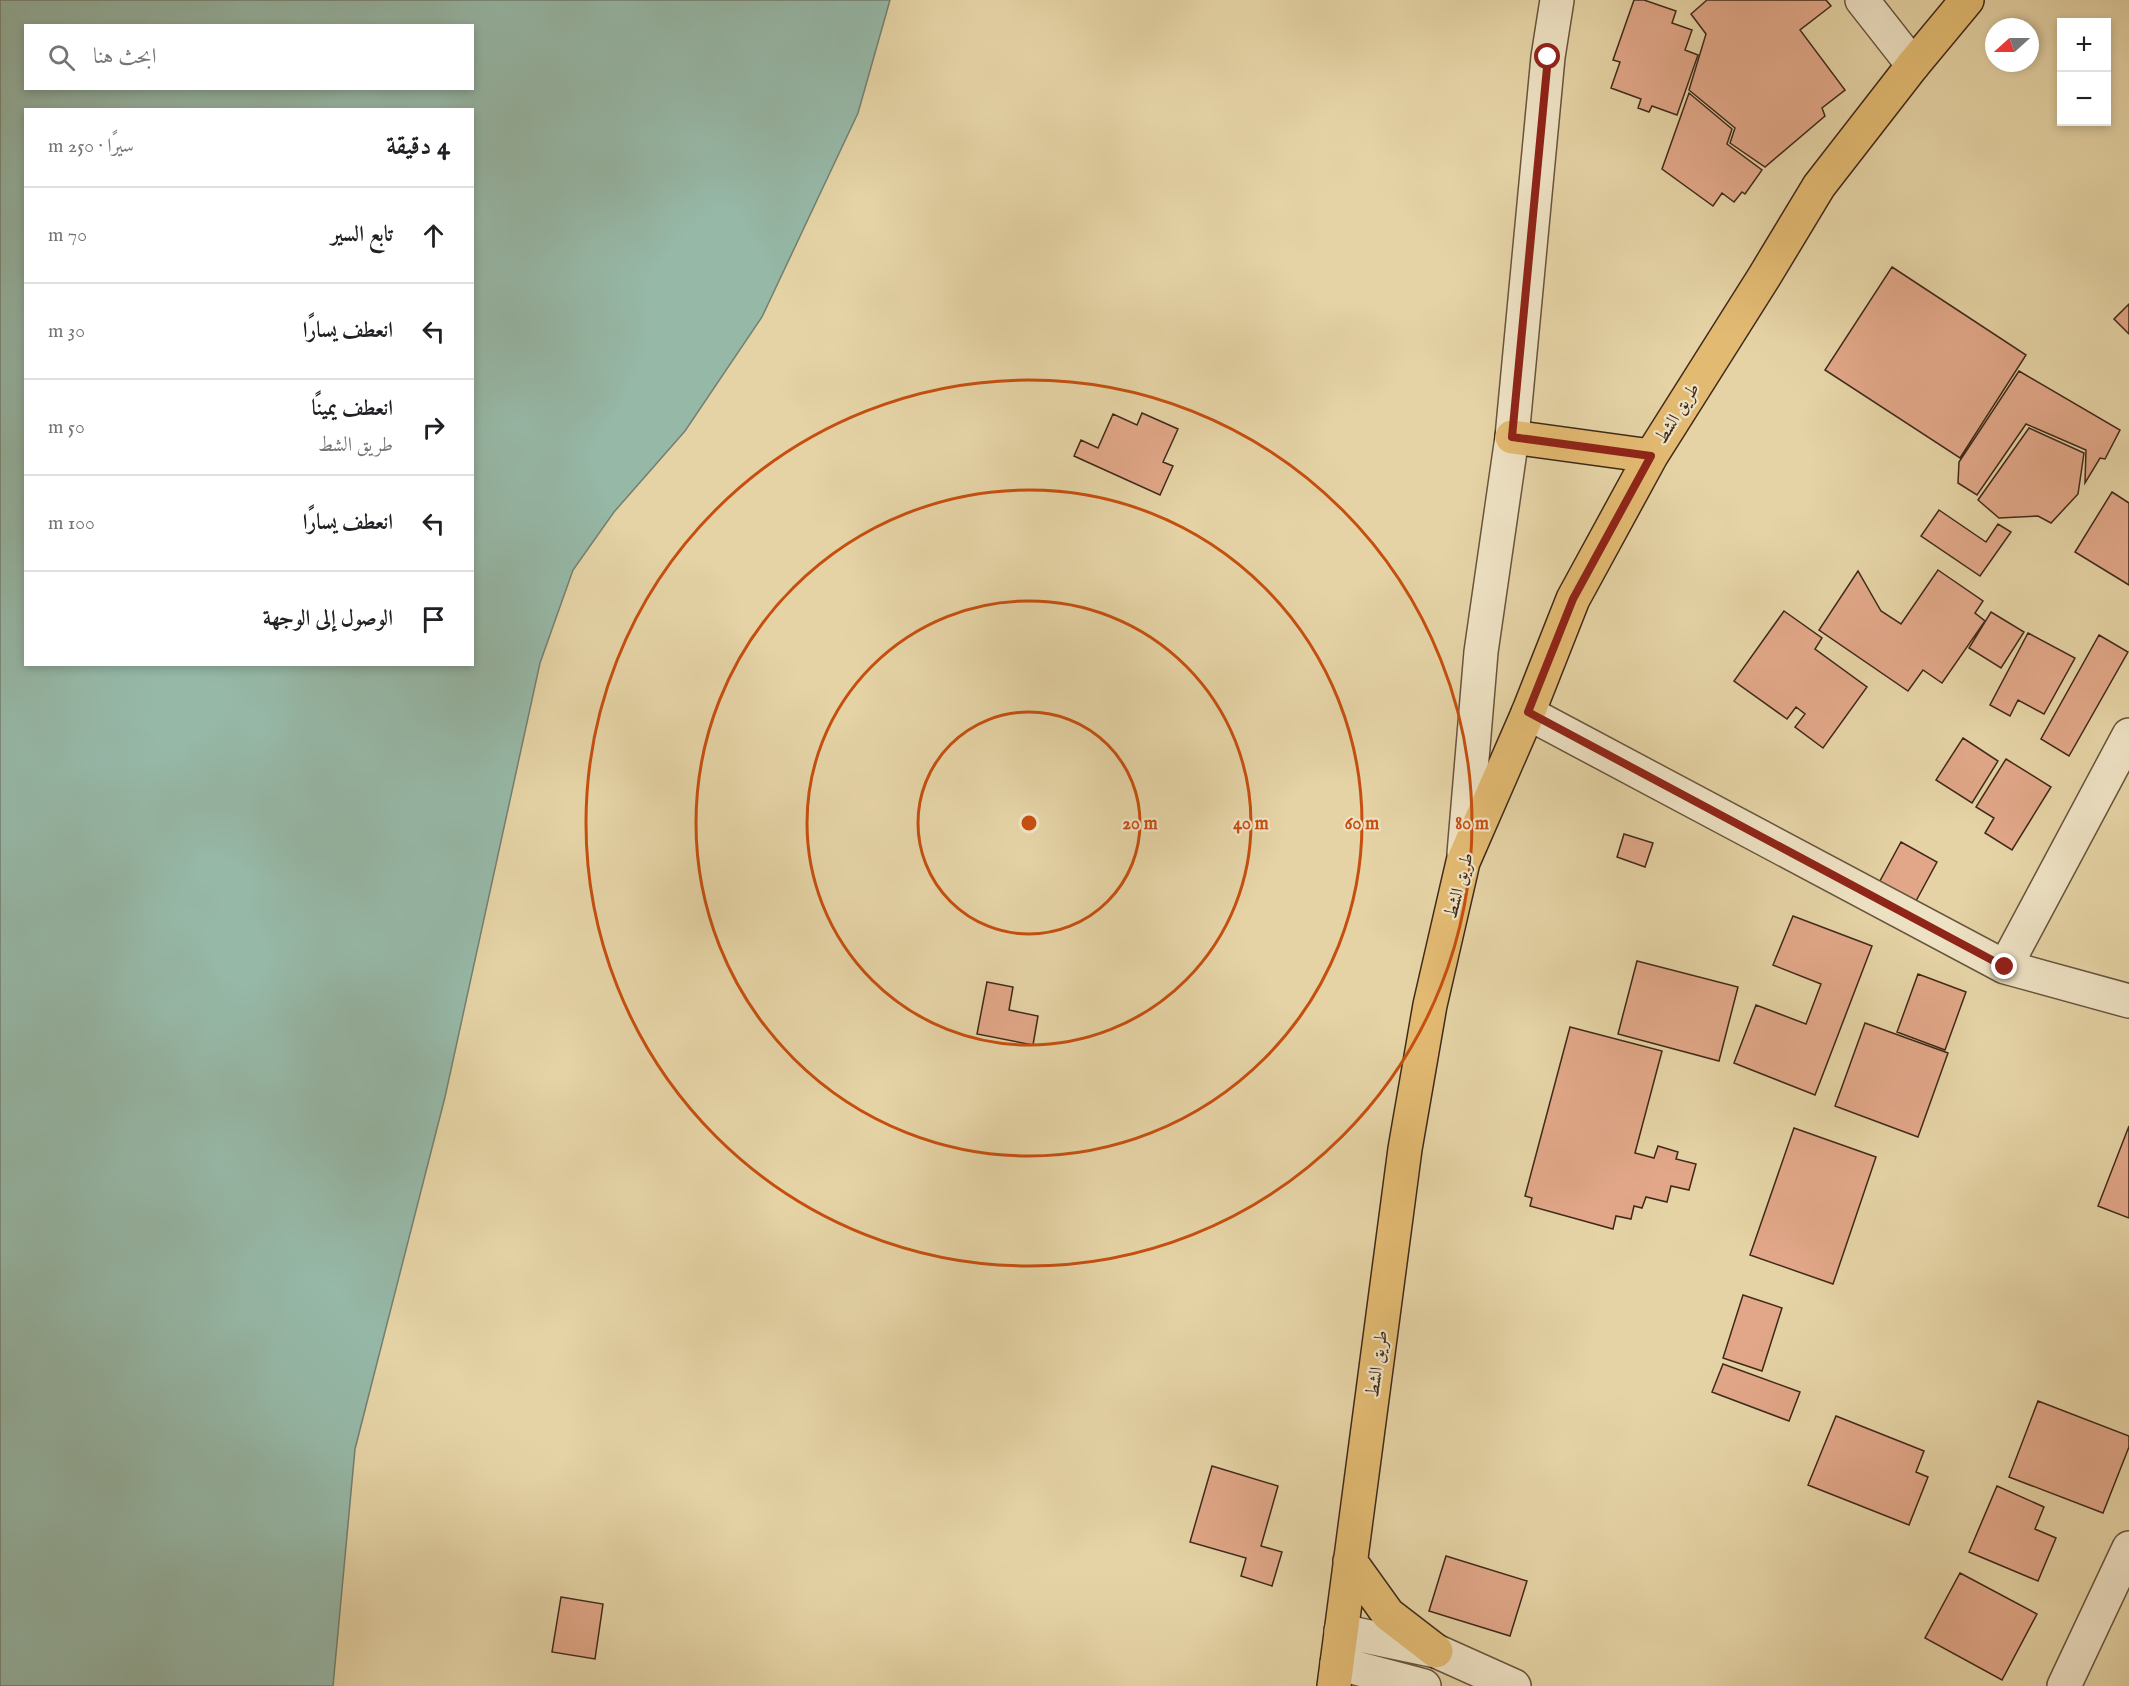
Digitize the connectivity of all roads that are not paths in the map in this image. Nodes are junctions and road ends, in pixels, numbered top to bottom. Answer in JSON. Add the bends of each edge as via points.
{"nodes":[{"id":1,"x":1557,"y":0,"type":"edge"},
{"id":2,"x":1862,"y":0,"type":"edge"},
{"id":3,"x":1966,"y":0,"type":"edge"},
{"id":4,"x":1913,"y":65,"type":"junction"},
{"id":5,"x":1512,"y":437,"type":"junction"},
{"id":6,"x":1651,"y":456,"type":"junction"},
{"id":7,"x":1528,"y":712,"type":"junction"},
{"id":8,"x":2129,"y":735,"type":"edge"},
{"id":9,"x":1463,"y":862,"type":"junction"},
{"id":10,"x":2005,"y":967,"type":"junction"},
{"id":11,"x":2129,"y":1001,"type":"edge"},
{"id":12,"x":2129,"y":1548,"type":"edge"},
{"id":13,"x":1350,"y":1561,"type":"junction"},
{"id":14,"x":1436,"y":1651,"type":"junction"},
{"id":15,"x":1337,"y":1660,"type":"edge"},
{"id":16,"x":1424,"y":1686,"type":"edge"},
{"id":17,"x":1514,"y":1686,"type":"edge"},
{"id":18,"x":2064,"y":1686,"type":"edge"}],
"edges":[{"from":1,"to":5,"type":"street","via":[[1548,57]]},
{"from":2,"to":4,"type":"street"},
{"from":3,"to":4,"type":"main road","name":"طريق الشط"},
{"from":4,"to":6,"type":"main road","name":"طريق الشط","via":[[1819,186]]},
{"from":5,"to":6,"type":"main road"},
{"from":5,"to":9,"type":"street","via":[[1481,652]]},
{"from":6,"to":7,"type":"main road","name":"طريق الشط","via":[[1573,599]]},
{"from":7,"to":9,"type":"main road","name":"طريق الشط"},
{"from":7,"to":10,"type":"street"},
{"from":8,"to":10,"type":"street"},
{"from":9,"to":13,"type":"main road","name":"طريق الشط","via":[[1430,1005],[1405,1149]]},
{"from":10,"to":11,"type":"street"},
{"from":12,"to":18,"type":"street"},
{"from":13,"to":14,"type":"main road","via":[[1388,1614]]},
{"from":13,"to":15,"type":"main road","name":"طريق الشط"},
{"from":14,"to":15,"type":"street"},
{"from":14,"to":17,"type":"street"},
{"from":15,"to":16,"type":"street"}]}
